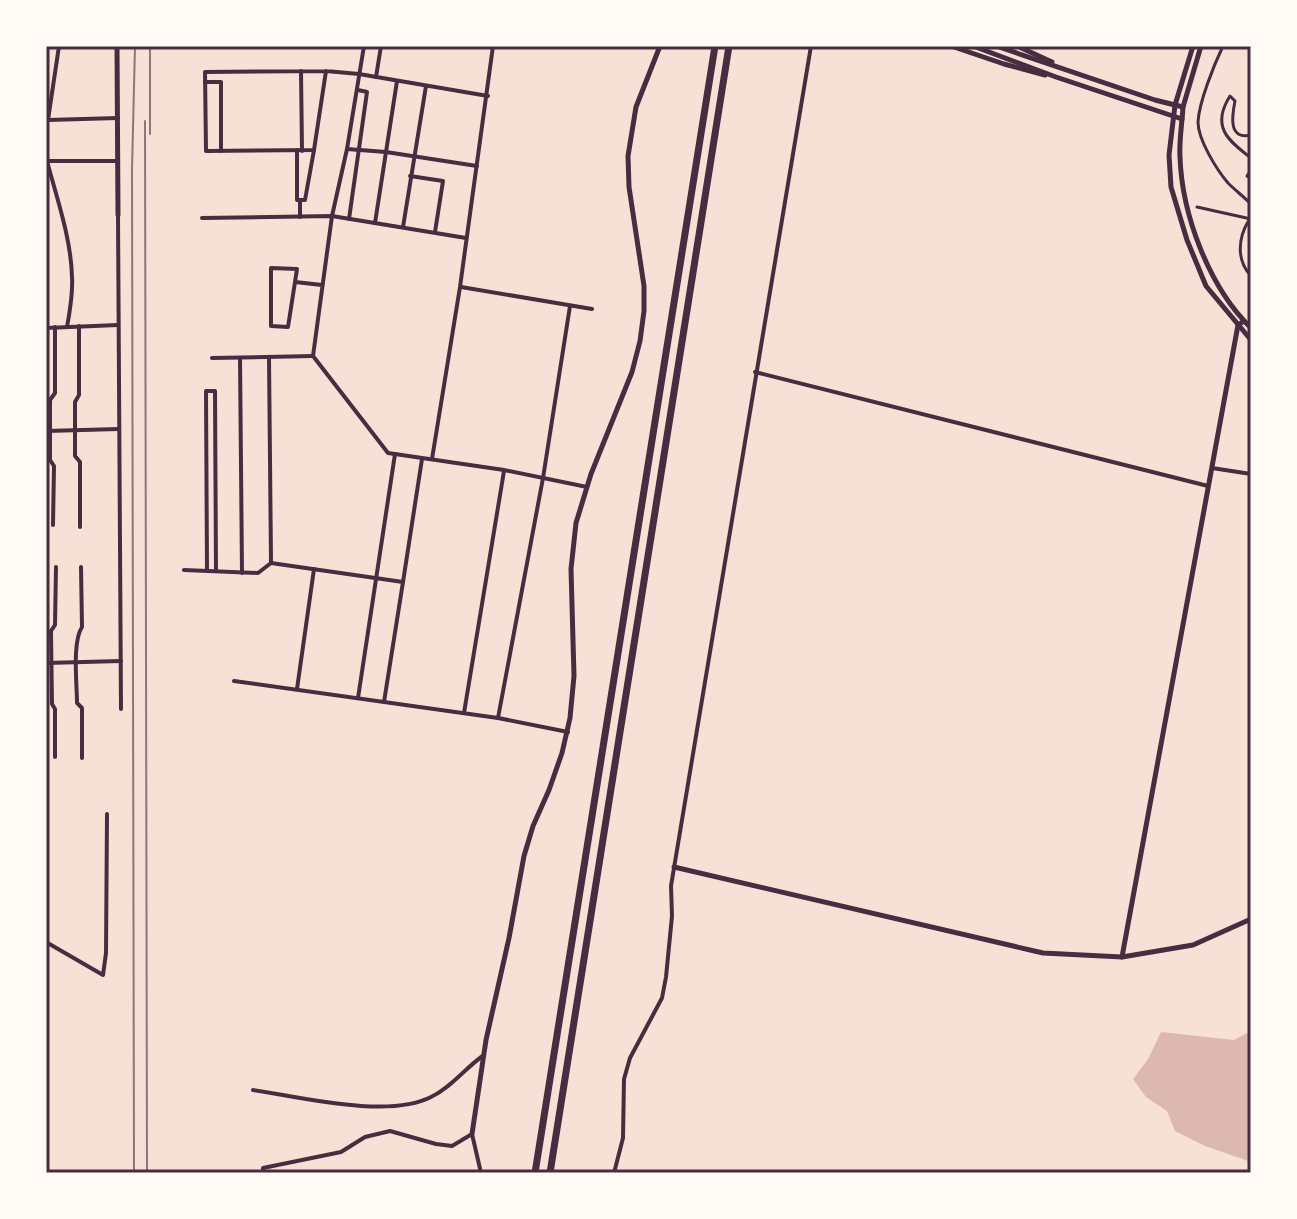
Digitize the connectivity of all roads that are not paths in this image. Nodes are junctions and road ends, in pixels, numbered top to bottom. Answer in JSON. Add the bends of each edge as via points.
{"nodes":[{"id":1,"x":59,"y":46,"type":"edge"},
{"id":2,"x":117,"y":46,"type":"edge"},
{"id":3,"x":364,"y":46,"type":"edge"},
{"id":4,"x":381,"y":46,"type":"edge"},
{"id":5,"x":493,"y":46,"type":"edge"},
{"id":6,"x":660,"y":46,"type":"edge"},
{"id":7,"x":715,"y":46,"type":"edge"},
{"id":8,"x":729,"y":46,"type":"edge"},
{"id":9,"x":811,"y":46,"type":"edge"},
{"id":10,"x":951,"y":46,"type":"edge"},
{"id":11,"x":973,"y":46,"type":"edge"},
{"id":12,"x":996,"y":46,"type":"edge"},
{"id":13,"x":1017,"y":46,"type":"edge"},
{"id":14,"x":1193,"y":46,"type":"edge"},
{"id":15,"x":1201,"y":46,"type":"edge"},
{"id":16,"x":1223,"y":46,"type":"edge"},
{"id":17,"x":1060,"y":66,"type":"junction"},
{"id":18,"x":301,"y":71,"type":"junction"},
{"id":19,"x":326,"y":71,"type":"junction"},
{"id":20,"x":359,"y":74,"type":"junction"},
{"id":21,"x":376,"y":77,"type":"junction"},
{"id":22,"x":1056,"y":77,"type":"junction"},
{"id":23,"x":397,"y":81,"type":"junction"},
{"id":24,"x":205,"y":82,"type":"junction"},
{"id":25,"x":426,"y":86,"type":"junction"},
{"id":26,"x":357,"y":90,"type":"junction"},
{"id":27,"x":488,"y":96,"type":"junction"},
{"id":28,"x":1175,"y":105,"type":"junction"},
{"id":29,"x":1183,"y":107,"type":"junction"},
{"id":30,"x":1173,"y":117,"type":"junction"},
{"id":31,"x":118,"y":118,"type":"junction"},
{"id":32,"x":1182,"y":119,"type":"junction"},
{"id":33,"x":47,"y":120,"type":"edge"},
{"id":34,"x":1251,"y":135,"type":"edge"},
{"id":35,"x":347,"y":149,"type":"junction"},
{"id":36,"x":359,"y":149,"type":"junction"},
{"id":37,"x":299,"y":150,"type":"junction"},
{"id":38,"x":314,"y":150,"type":"junction"},
{"id":39,"x":221,"y":151,"type":"junction"},
{"id":40,"x":386,"y":152,"type":"junction"},
{"id":41,"x":414,"y":157,"type":"junction"},
{"id":42,"x":1251,"y":158,"type":"edge"},
{"id":43,"x":47,"y":161,"type":"edge"},
{"id":44,"x":118,"y":161,"type":"junction"},
{"id":45,"x":477,"y":166,"type":"junction"},
{"id":46,"x":1251,"y":170,"type":"edge"},
{"id":47,"x":410,"y":176,"type":"junction"},
{"id":48,"x":1251,"y":179,"type":"edge"},
{"id":49,"x":300,"y":200,"type":"junction"},
{"id":50,"x":1251,"y":204,"type":"edge"},
{"id":51,"x":1197,"y":207,"type":"dead end"},
{"id":52,"x":118,"y":215,"type":"joint"},
{"id":53,"x":332,"y":216,"type":"junction"},
{"id":54,"x":300,"y":217,"type":"junction"},
{"id":55,"x":202,"y":218,"type":"dead end"},
{"id":56,"x":349,"y":219,"type":"junction"},
{"id":57,"x":1250,"y":220,"type":"edge"},
{"id":58,"x":375,"y":223,"type":"junction"},
{"id":59,"x":403,"y":227,"type":"junction"},
{"id":60,"x":435,"y":232,"type":"junction"},
{"id":61,"x":466,"y":238,"type":"junction"},
{"id":62,"x":1251,"y":276,"type":"edge"},
{"id":63,"x":295,"y":282,"type":"junction"},
{"id":64,"x":322,"y":285,"type":"junction"},
{"id":65,"x":460,"y":287,"type":"junction"},
{"id":66,"x":570,"y":306,"type":"junction"},
{"id":67,"x":592,"y":309,"type":"dead end"},
{"id":68,"x":1244,"y":321,"type":"junction"},
{"id":69,"x":118,"y":325,"type":"junction"},
{"id":70,"x":1238,"y":325,"type":"junction"},
{"id":71,"x":79,"y":326,"type":"junction"},
{"id":72,"x":55,"y":327,"type":"junction"},
{"id":73,"x":67,"y":327,"type":"junction"},
{"id":74,"x":46,"y":328,"type":"edge"},
{"id":75,"x":1251,"y":328,"type":"edge"},
{"id":76,"x":1251,"y":340,"type":"edge"},
{"id":77,"x":313,"y":356,"type":"junction"},
{"id":78,"x":269,"y":357,"type":"junction"},
{"id":79,"x":212,"y":358,"type":"dead end"},
{"id":80,"x":240,"y":358,"type":"junction"},
{"id":81,"x":755,"y":372,"type":"junction"},
{"id":82,"x":119,"y":429,"type":"junction"},
{"id":83,"x":75,"y":430,"type":"junction"},
{"id":84,"x":48,"y":431,"type":"edge"},
{"id":85,"x":395,"y":454,"type":"junction"},
{"id":86,"x":422,"y":458,"type":"junction"},
{"id":87,"x":432,"y":459,"type":"junction"},
{"id":88,"x":1212,"y":468,"type":"junction"},
{"id":89,"x":504,"y":470,"type":"junction"},
{"id":90,"x":1251,"y":474,"type":"edge"},
{"id":91,"x":543,"y":478,"type":"junction"},
{"id":92,"x":1208,"y":486,"type":"junction"},
{"id":93,"x":587,"y":487,"type":"junction"},
{"id":94,"x":206,"y":492,"type":"junction"},
{"id":95,"x":215,"y":492,"type":"junction"},
{"id":96,"x":53,"y":525,"type":"dead end"},
{"id":97,"x":80,"y":527,"type":"dead end"},
{"id":98,"x":271,"y":563,"type":"junction"},
{"id":99,"x":56,"y":567,"type":"dead end"},
{"id":100,"x":81,"y":567,"type":"dead end"},
{"id":101,"x":314,"y":569,"type":"junction"},
{"id":102,"x":184,"y":570,"type":"dead end"},
{"id":103,"x":207,"y":571,"type":"junction"},
{"id":104,"x":216,"y":571,"type":"junction"},
{"id":105,"x":242,"y":573,"type":"junction"},
{"id":106,"x":376,"y":578,"type":"junction"},
{"id":107,"x":403,"y":582,"type":"junction"},
{"id":108,"x":121,"y":661,"type":"junction"},
{"id":109,"x":77,"y":662,"type":"junction"},
{"id":110,"x":49,"y":663,"type":"edge"},
{"id":111,"x":234,"y":681,"type":"dead end"},
{"id":112,"x":297,"y":689,"type":"junction"},
{"id":113,"x":358,"y":698,"type":"junction"},
{"id":114,"x":384,"y":702,"type":"junction"},
{"id":115,"x":121,"y":709,"type":"dead end"},
{"id":116,"x":464,"y":713,"type":"junction"},
{"id":117,"x":498,"y":718,"type":"junction"},
{"id":118,"x":568,"y":732,"type":"junction"},
{"id":119,"x":55,"y":757,"type":"dead end"},
{"id":120,"x":82,"y":758,"type":"dead end"},
{"id":121,"x":107,"y":814,"type":"dead end"},
{"id":122,"x":674,"y":867,"type":"junction"},
{"id":123,"x":1251,"y":919,"type":"edge"},
{"id":124,"x":46,"y":942,"type":"edge"},
{"id":125,"x":1122,"y":957,"type":"junction"},
{"id":126,"x":484,"y":1055,"type":"junction"},
{"id":127,"x":253,"y":1090,"type":"dead end"},
{"id":128,"x":472,"y":1134,"type":"junction"},
{"id":129,"x":263,"y":1173,"type":"edge"},
{"id":130,"x":481,"y":1173,"type":"edge"},
{"id":131,"x":535,"y":1173,"type":"edge"},
{"id":132,"x":550,"y":1173,"type":"edge"},
{"id":133,"x":614,"y":1173,"type":"edge"}],
"edges":[{"from":1,"to":33,"type":"street"},
{"from":2,"to":31,"type":"street"},
{"from":3,"to":20,"type":"street"},
{"from":4,"to":21,"type":"street"},
{"from":5,"to":27,"type":"street"},
{"from":6,"to":93,"type":"street","via":[[636,107],[628,156],[643,274],[642,326],[632,372]]},
{"from":7,"to":131,"type":"highway"},
{"from":8,"to":132,"type":"highway"},
{"from":9,"to":81,"type":"street"},
{"from":10,"to":22,"type":"street"},
{"from":11,"to":22,"type":"street"},
{"from":12,"to":17,"type":"street"},
{"from":13,"to":17,"type":"street"},
{"from":14,"to":28,"type":"street"},
{"from":15,"to":29,"type":"street"},
{"from":16,"to":50,"type":"street","via":[[1198,123],[1219,170]]},
{"from":17,"to":28,"type":"street"},
{"from":18,"to":19,"type":"street"},
{"from":18,"to":24,"type":"street","via":[[205,72]]},
{"from":18,"to":37,"type":"street"},
{"from":19,"to":20,"type":"street"},
{"from":19,"to":38,"type":"street"},
{"from":20,"to":21,"type":"street"},
{"from":20,"to":26,"type":"street"},
{"from":21,"to":23,"type":"street"},
{"from":22,"to":30,"type":"street"},
{"from":23,"to":25,"type":"street"},
{"from":23,"to":40,"type":"street"},
{"from":24,"to":39,"type":"street","via":[[206,151]]},
{"from":24,"to":39,"type":"street","via":[[221,82]]},
{"from":25,"to":27,"type":"street"},
{"from":25,"to":41,"type":"street"},
{"from":26,"to":35,"type":"street"},
{"from":26,"to":36,"type":"street","via":[[367,92]]},
{"from":27,"to":45,"type":"street"},
{"from":28,"to":29,"type":"street"},
{"from":28,"to":30,"type":"street"},
{"from":29,"to":32,"type":"street"},
{"from":30,"to":32,"type":"street"},
{"from":30,"to":70,"type":"street","via":[[1169,155],[1178,215],[1206,286]]},
{"from":31,"to":33,"type":"street"},
{"from":31,"to":44,"type":"street"},
{"from":32,"to":68,"type":"street","via":[[1182,186],[1196,237],[1215,280]]},
{"from":34,"to":42,"type":"street","via":[[1236,132],[1235,101],[1230,96],[1223,107],[1225,136]]},
{"from":35,"to":36,"type":"street"},
{"from":35,"to":53,"type":"street"},
{"from":36,"to":40,"type":"street"},
{"from":36,"to":56,"type":"street"},
{"from":37,"to":38,"type":"street"},
{"from":37,"to":39,"type":"street"},
{"from":37,"to":49,"type":"street"},
{"from":38,"to":49,"type":"street","via":[[305,200]]},
{"from":40,"to":41,"type":"street"},
{"from":40,"to":58,"type":"street"},
{"from":41,"to":45,"type":"street"},
{"from":41,"to":47,"type":"street"},
{"from":43,"to":44,"type":"street"},
{"from":43,"to":73,"type":"street","via":[[71,261]]},
{"from":44,"to":52,"type":"street"},
{"from":45,"to":61,"type":"street"},
{"from":46,"to":48,"type":"street"},
{"from":47,"to":59,"type":"street"},
{"from":47,"to":60,"type":"street","via":[[443,181]]},
{"from":49,"to":54,"type":"street"},
{"from":51,"to":57,"type":"street"},
{"from":52,"to":69,"type":"street"},
{"from":53,"to":54,"type":"street"},
{"from":53,"to":56,"type":"street"},
{"from":53,"to":64,"type":"street"},
{"from":54,"to":55,"type":"street"},
{"from":56,"to":58,"type":"street"},
{"from":57,"to":62,"type":"street","via":[[1240,255]]},
{"from":58,"to":59,"type":"street"},
{"from":59,"to":60,"type":"street"},
{"from":60,"to":61,"type":"street"},
{"from":61,"to":65,"type":"street"},
{"from":63,"to":63,"type":"street","via":[[288,327],[271,326],[271,268],[297,269]]},
{"from":63,"to":64,"type":"street"},
{"from":64,"to":77,"type":"street"},
{"from":65,"to":66,"type":"street"},
{"from":65,"to":87,"type":"street"},
{"from":66,"to":67,"type":"street"},
{"from":66,"to":91,"type":"street"},
{"from":68,"to":70,"type":"street"},
{"from":68,"to":75,"type":"street"},
{"from":69,"to":71,"type":"street"},
{"from":69,"to":82,"type":"street"},
{"from":70,"to":76,"type":"street"},
{"from":70,"to":88,"type":"street"},
{"from":71,"to":73,"type":"street"},
{"from":71,"to":83,"type":"street"},
{"from":72,"to":73,"type":"street"},
{"from":72,"to":74,"type":"street"},
{"from":72,"to":84,"type":"street","via":[[55,393]]},
{"from":77,"to":78,"type":"street"},
{"from":77,"to":85,"type":"street","via":[[388,453]]},
{"from":78,"to":80,"type":"street"},
{"from":78,"to":98,"type":"street"},
{"from":79,"to":80,"type":"street"},
{"from":80,"to":105,"type":"street"},
{"from":81,"to":92,"type":"street"},
{"from":81,"to":122,"type":"street"},
{"from":82,"to":83,"type":"street"},
{"from":82,"to":108,"type":"street"},
{"from":83,"to":84,"type":"street"},
{"from":83,"to":97,"type":"street"},
{"from":84,"to":96,"type":"street","via":[[54,466]]},
{"from":85,"to":86,"type":"street"},
{"from":85,"to":106,"type":"street"},
{"from":86,"to":87,"type":"street"},
{"from":86,"to":107,"type":"street"},
{"from":87,"to":89,"type":"street"},
{"from":88,"to":90,"type":"street"},
{"from":88,"to":92,"type":"street"},
{"from":89,"to":91,"type":"street"},
{"from":89,"to":116,"type":"street"},
{"from":91,"to":93,"type":"street"},
{"from":91,"to":117,"type":"street"},
{"from":92,"to":125,"type":"street"},
{"from":93,"to":118,"type":"street","via":[[571,556],[574,676]]},
{"from":94,"to":95,"type":"street"},
{"from":94,"to":95,"type":"street","via":[[206,391],[215,391]]},
{"from":94,"to":103,"type":"street"},
{"from":95,"to":104,"type":"street"},
{"from":98,"to":101,"type":"street"},
{"from":98,"to":105,"type":"street","via":[[258,573]]},
{"from":99,"to":110,"type":"street"},
{"from":100,"to":109,"type":"street"},
{"from":101,"to":106,"type":"street"},
{"from":101,"to":112,"type":"street"},
{"from":102,"to":103,"type":"street"},
{"from":103,"to":104,"type":"street"},
{"from":104,"to":105,"type":"street"},
{"from":106,"to":107,"type":"street"},
{"from":106,"to":113,"type":"street"},
{"from":107,"to":114,"type":"street"},
{"from":108,"to":109,"type":"street"},
{"from":108,"to":115,"type":"street"},
{"from":109,"to":110,"type":"street"},
{"from":109,"to":120,"type":"street"},
{"from":110,"to":119,"type":"street"},
{"from":111,"to":112,"type":"street"},
{"from":112,"to":113,"type":"street"},
{"from":113,"to":114,"type":"street"},
{"from":114,"to":116,"type":"street"},
{"from":116,"to":117,"type":"street"},
{"from":117,"to":118,"type":"street"},
{"from":118,"to":126,"type":"street","via":[[527,845]]},
{"from":121,"to":124,"type":"street","via":[[103,975]]},
{"from":122,"to":125,"type":"street","via":[[1043,953]]},
{"from":122,"to":133,"type":"street","via":[[662,998],[624,1079],[623,1138]]},
{"from":123,"to":125,"type":"street","via":[[1193,945]]},
{"from":126,"to":127,"type":"street","via":[[436,1094],[402,1106]]},
{"from":126,"to":128,"type":"street"},
{"from":128,"to":129,"type":"street","via":[[452,1146],[390,1131],[365,1137],[341,1152],[263,1168]]},
{"from":128,"to":130,"type":"street"}]}
